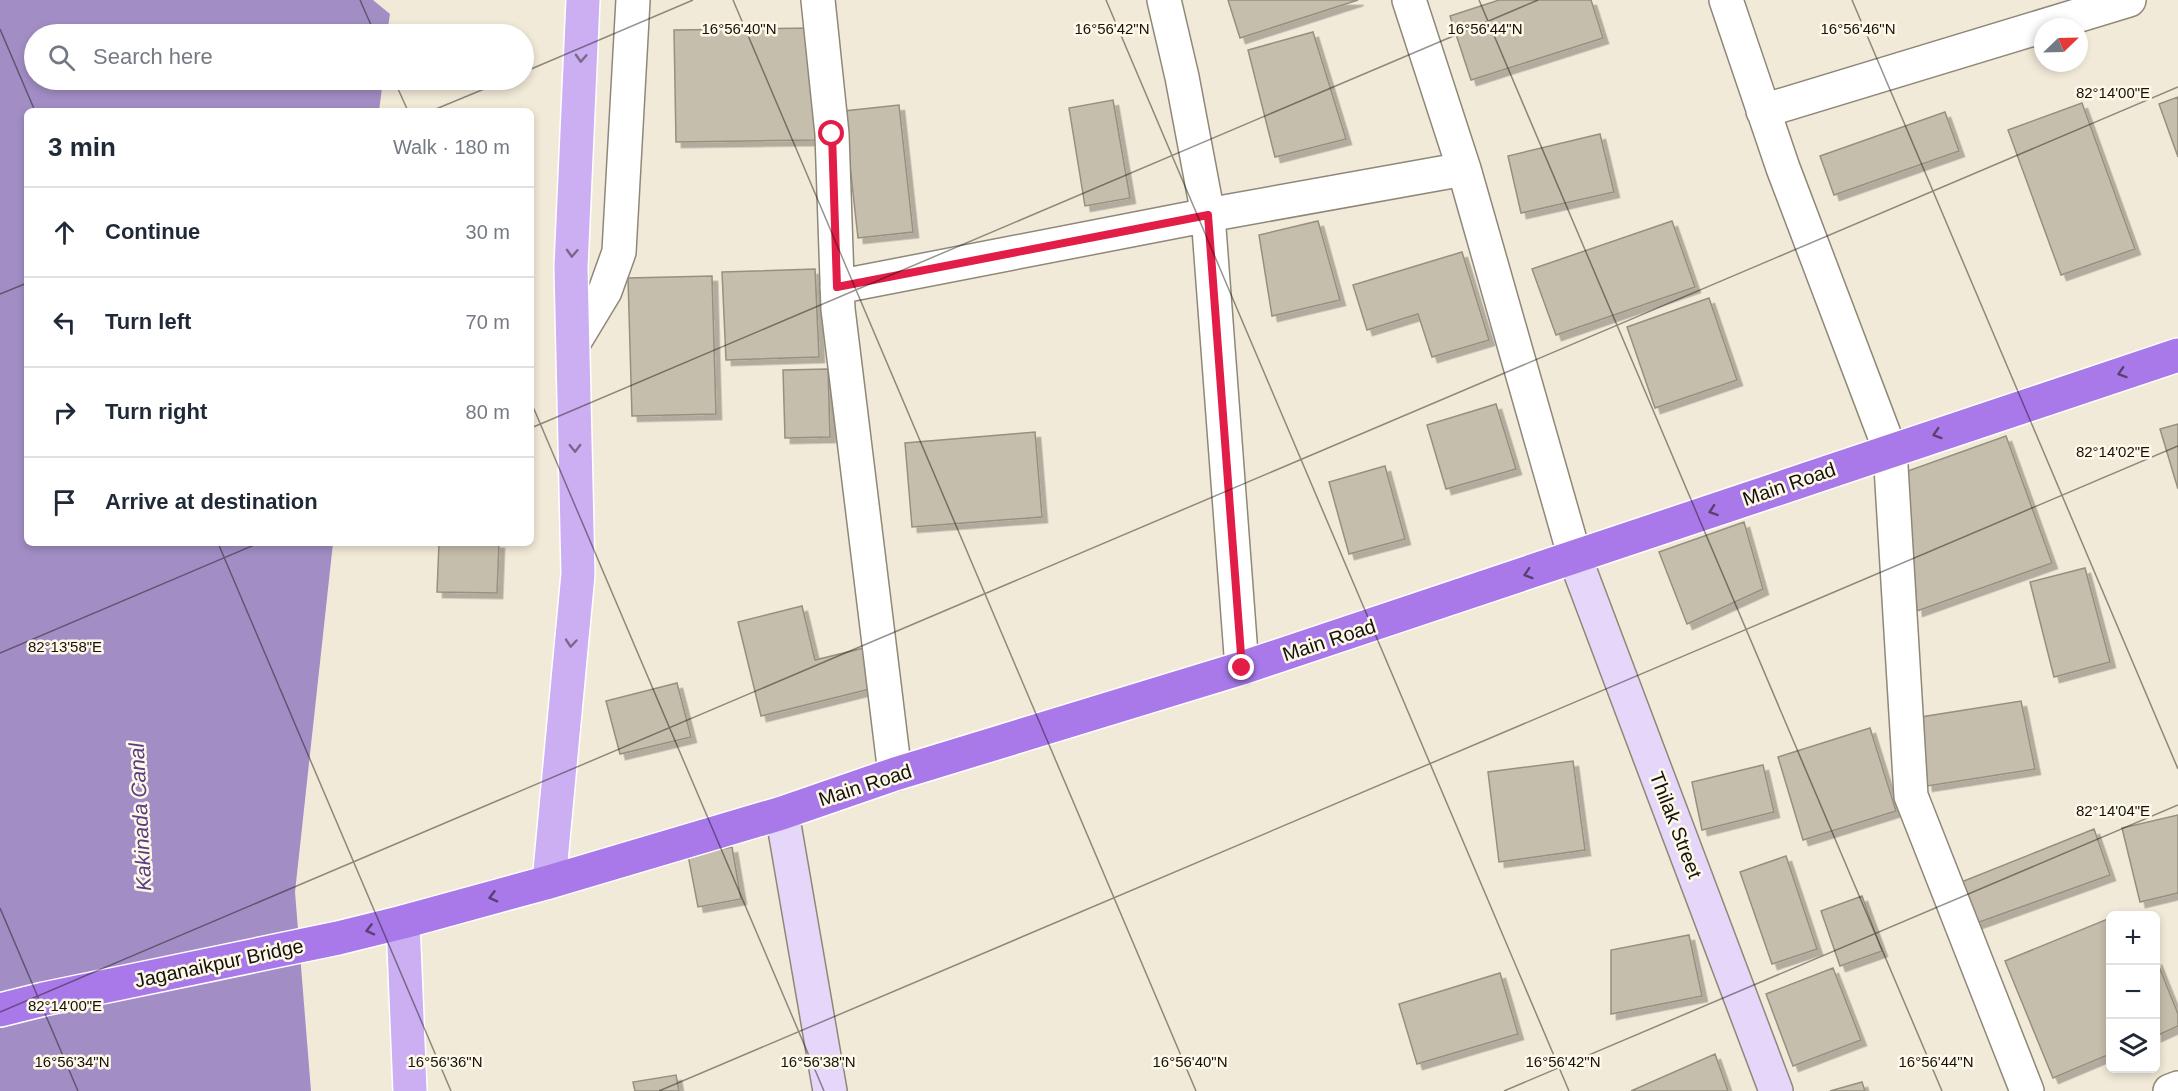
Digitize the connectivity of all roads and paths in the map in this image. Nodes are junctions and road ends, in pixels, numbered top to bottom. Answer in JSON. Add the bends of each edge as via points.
{"nodes":[{"id":1,"x":583,"y":0,"type":"edge"},
{"id":2,"x":633,"y":0,"type":"edge"},
{"id":3,"x":818,"y":0,"type":"edge"},
{"id":4,"x":1164,"y":0,"type":"edge"},
{"id":5,"x":1409,"y":0,"type":"edge"},
{"id":6,"x":1726,"y":0,"type":"edge"},
{"id":7,"x":2129,"y":0,"type":"edge"},
{"id":8,"x":1763,"y":111,"type":"junction"},
{"id":9,"x":1464,"y":169,"type":"junction"},
{"id":10,"x":1208,"y":215,"type":"junction"},
{"id":11,"x":837,"y":287,"type":"junction"},
{"id":12,"x":573,"y":344,"type":"junction"},
{"id":13,"x":2178,"y":355,"type":"edge"},
{"id":14,"x":1890,"y":450,"type":"junction"},
{"id":15,"x":1575,"y":558,"type":"junction"},
{"id":16,"x":1242,"y":668,"type":"junction"},
{"id":17,"x":895,"y":774,"type":"junction"},
{"id":18,"x":782,"y":813,"type":"junction"},
{"id":19,"x":549,"y":882,"type":"junction"},
{"id":20,"x":403,"y":922,"type":"junction"},
{"id":21,"x":0,"y":1011,"type":"edge"},
{"id":22,"x":2178,"y":1088,"type":"edge"},
{"id":23,"x":410,"y":1091,"type":"edge"},
{"id":24,"x":830,"y":1091,"type":"edge"},
{"id":25,"x":1776,"y":1091,"type":"edge"},
{"id":26,"x":2028,"y":1091,"type":"edge"},
{"id":27,"x":2170,"y":1091,"type":"edge"}],
"edges":[{"from":1,"to":12,"type":"main road","one_way":true,"via":[[571,267]]},
{"from":2,"to":12,"type":"street","via":[[619,252],[605,291]]},
{"from":3,"to":11,"type":"street","via":[[832,134]]},
{"from":4,"to":10,"type":"street"},
{"from":5,"to":9,"type":"street"},
{"from":6,"to":8,"type":"street"},
{"from":7,"to":8,"type":"street"},
{"from":8,"to":14,"type":"street"},
{"from":9,"to":10,"type":"street"},
{"from":9,"to":15,"type":"street"},
{"from":10,"to":11,"type":"street"},
{"from":10,"to":16,"type":"street"},
{"from":11,"to":17,"type":"street"},
{"from":12,"to":19,"type":"main road","one_way":true,"via":[[578,574]]},
{"from":13,"to":14,"type":"highway","name":"Main Road","one_way":true},
{"from":14,"to":15,"type":"highway","name":"Main Road","one_way":true},
{"from":14,"to":26,"type":"street","via":[[1911,796]]},
{"from":15,"to":16,"type":"highway","name":"Main Road","one_way":true},
{"from":15,"to":25,"type":"street","name":"Thilak Street"},
{"from":16,"to":17,"type":"highway","name":"Main Road"},
{"from":17,"to":18,"type":"highway","name":"Main Road"},
{"from":18,"to":19,"type":"highway","name":"Main Road"},
{"from":18,"to":24,"type":"street"},
{"from":19,"to":20,"type":"highway","name":"Main Road","one_way":true},
{"from":20,"to":21,"type":"highway","name":"Jaganaikpur Bridge","one_way":true},
{"from":20,"to":23,"type":"main road"},
{"from":22,"to":27,"type":"street"}]}
